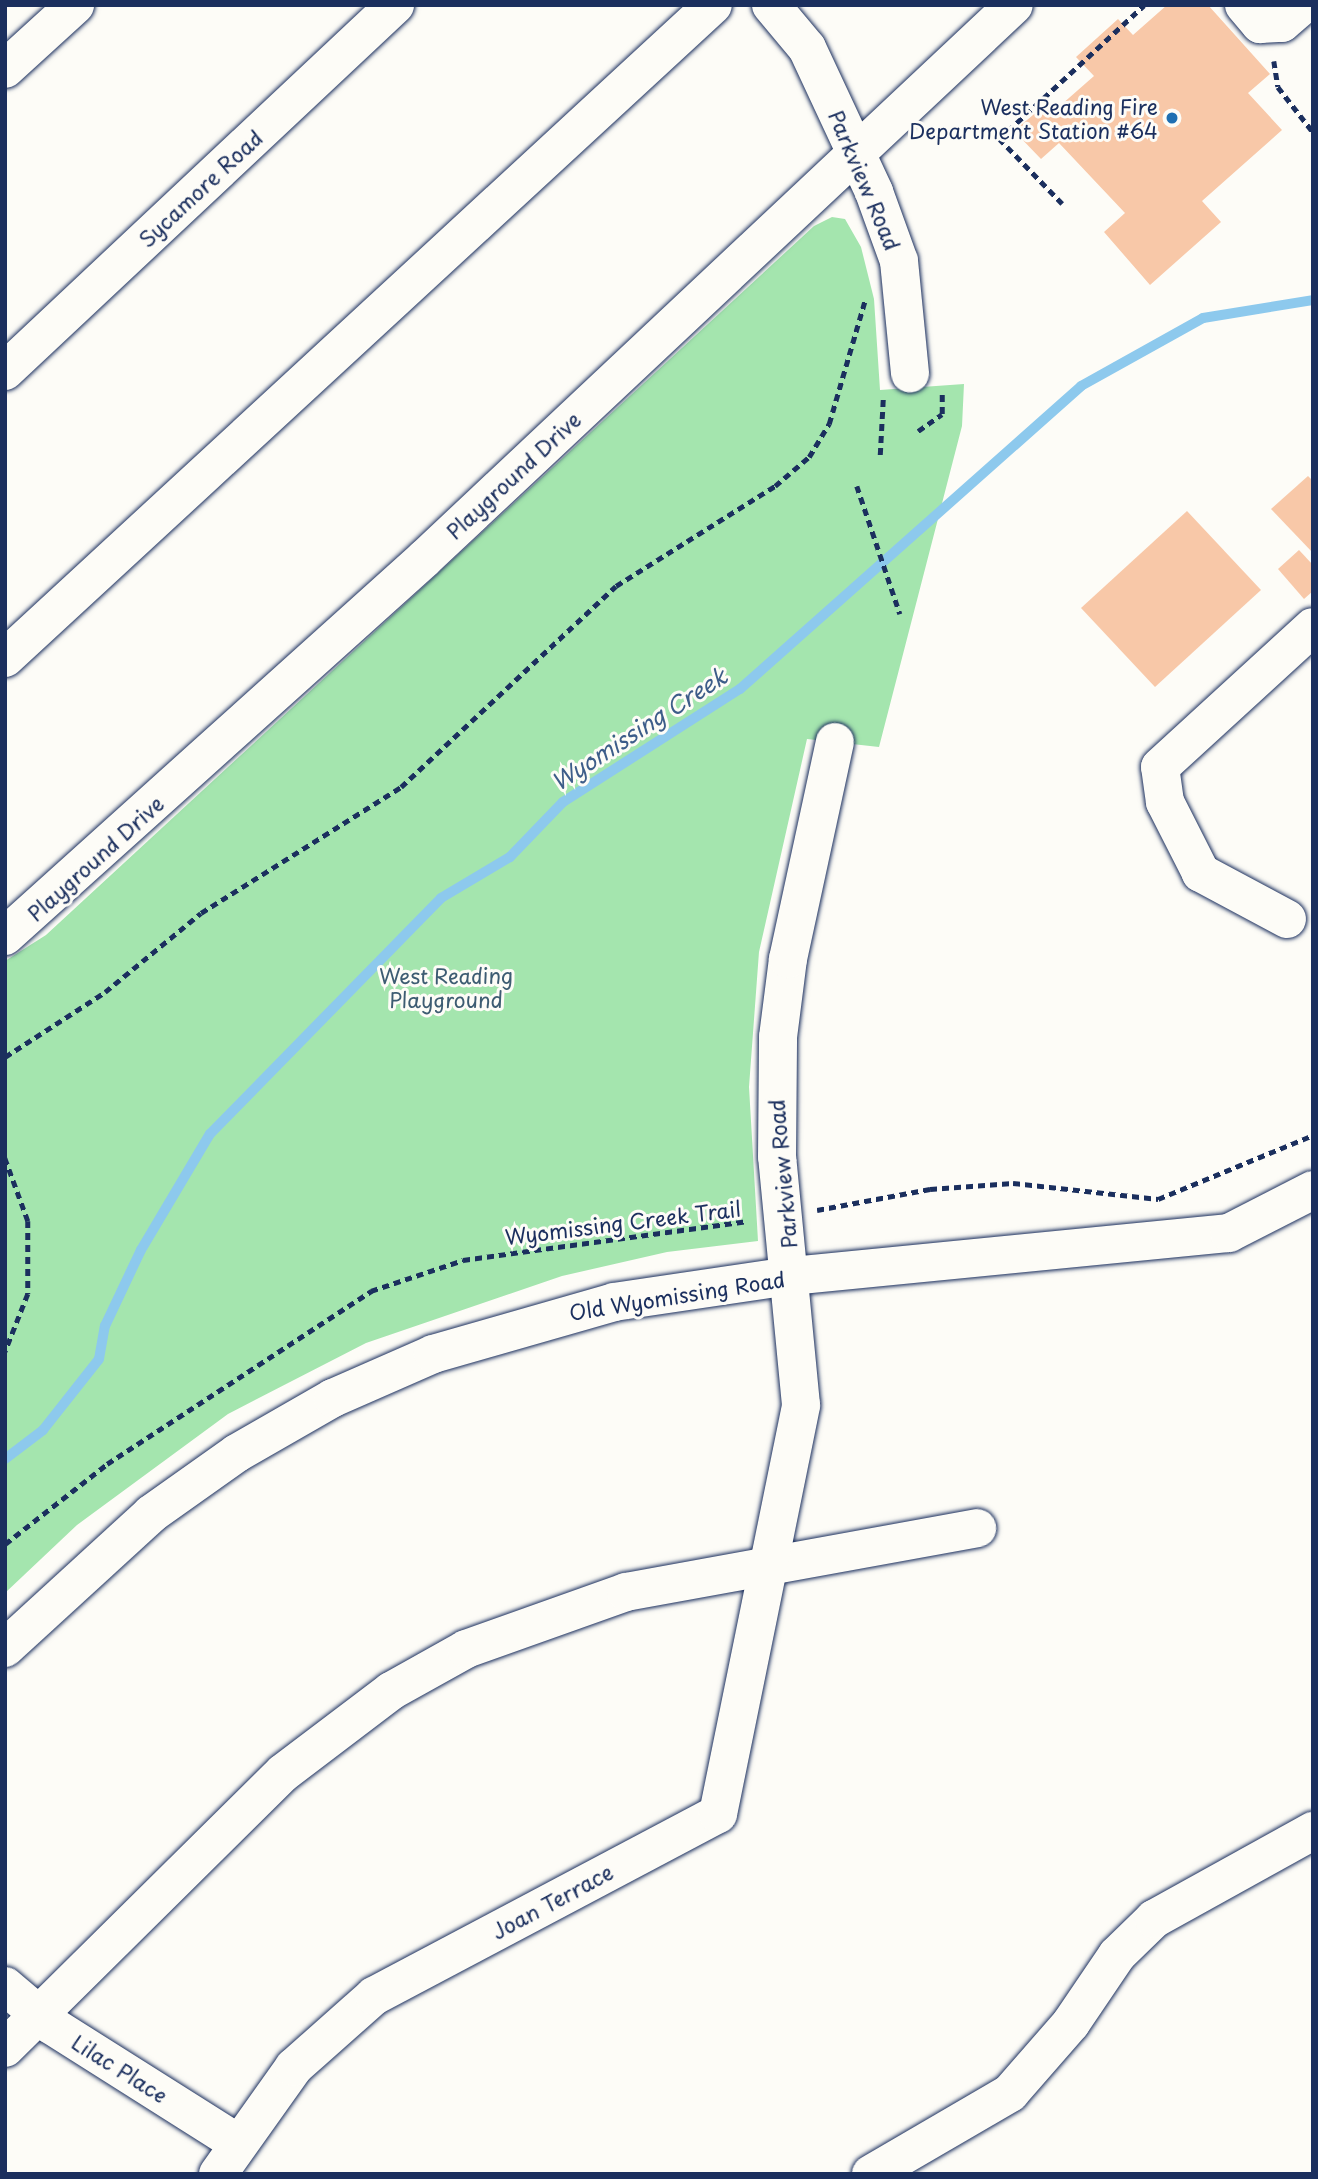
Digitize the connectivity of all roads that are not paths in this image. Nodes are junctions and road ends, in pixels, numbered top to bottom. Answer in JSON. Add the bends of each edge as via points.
{"nodes":[{"id":1,"x":75,"y":5,"type":"edge"},
{"id":2,"x":395,"y":5,"type":"edge"},
{"id":3,"x":713,"y":5,"type":"edge"},
{"id":4,"x":771,"y":5,"type":"edge"},
{"id":5,"x":1014,"y":5,"type":"edge"},
{"id":6,"x":1244,"y":5,"type":"edge"},
{"id":7,"x":1292,"y":14,"type":"edge"},
{"id":8,"x":5,"y":69,"type":"edge"},
{"id":9,"x":857,"y":154,"type":"junction"},
{"id":10,"x":5,"y":371,"type":"edge"},
{"id":11,"x":912,"y":386,"type":"road end"},
{"id":12,"x":1313,"y":627,"type":"edge"},
{"id":13,"x":5,"y":658,"type":"edge"},
{"id":14,"x":835,"y":743,"type":"dead end"},
{"id":15,"x":1287,"y":919,"type":"dead end"},
{"id":16,"x":5,"y":936,"type":"edge"},
{"id":17,"x":1313,"y":1190,"type":"edge"},
{"id":18,"x":791,"y":1276,"type":"junction"},
{"id":19,"x":977,"y":1528,"type":"dead end"},
{"id":20,"x":769,"y":1566,"type":"junction"},
{"id":21,"x":5,"y":1648,"type":"edge"},
{"id":22,"x":1313,"y":1831,"type":"edge"},
{"id":23,"x":5,"y":1986,"type":"edge"},
{"id":24,"x":39,"y":2014,"type":"junction"},
{"id":25,"x":5,"y":2048,"type":"edge"},
{"id":26,"x":228,"y":2159,"type":"edge"},
{"id":27,"x":871,"y":2174,"type":"edge"}],
"edges":[{"from":1,"to":8,"type":"street"},
{"from":2,"to":10,"type":"street","name":"Sycamore Road"},
{"from":3,"to":13,"type":"street"},
{"from":4,"to":9,"type":"street","name":"Parkview Road","via":[[807,48]]},
{"from":5,"to":9,"type":"street","name":"Playground Drive"},
{"from":6,"to":7,"type":"street","via":[[1260,24]]},
{"from":9,"to":11,"type":"street","name":"Parkview Road","via":[[899,261]]},
{"from":9,"to":16,"type":"street","name":"Playground Drive","via":[[424,559]]},
{"from":12,"to":15,"type":"street","via":[[1160,767],[1165,802],[1200,873]]},
{"from":14,"to":18,"type":"street","name":"Parkview Road","via":[[788,959],[778,1037],[777,1157]]},
{"from":17,"to":18,"type":"street","name":"Old Wyomissing Road","via":[[1229,1233]]},
{"from":18,"to":20,"type":"street","name":"Parkview Road","via":[[801,1405]]},
{"from":18,"to":21,"type":"street","name":"Old Wyomissing Road","via":[[561,1314],[433,1354],[333,1398],[237,1452],[150,1514]]},
{"from":19,"to":20,"type":"street"},
{"from":20,"to":24,"type":"street","via":[[626,1592],[542,1617],[391,1691],[283,1773]]},
{"from":20,"to":26,"type":"street","name":"Joan Terrace","via":[[718,1814],[374,1996],[294,2067]]},
{"from":22,"to":27,"type":"street","via":[[1154,1919],[1117,1955],[1071,2023],[1010,2093]]},
{"from":23,"to":24,"type":"street","name":"Lilac Place"},
{"from":24,"to":25,"type":"street"},
{"from":24,"to":26,"type":"street","name":"Lilac Place"}]}
